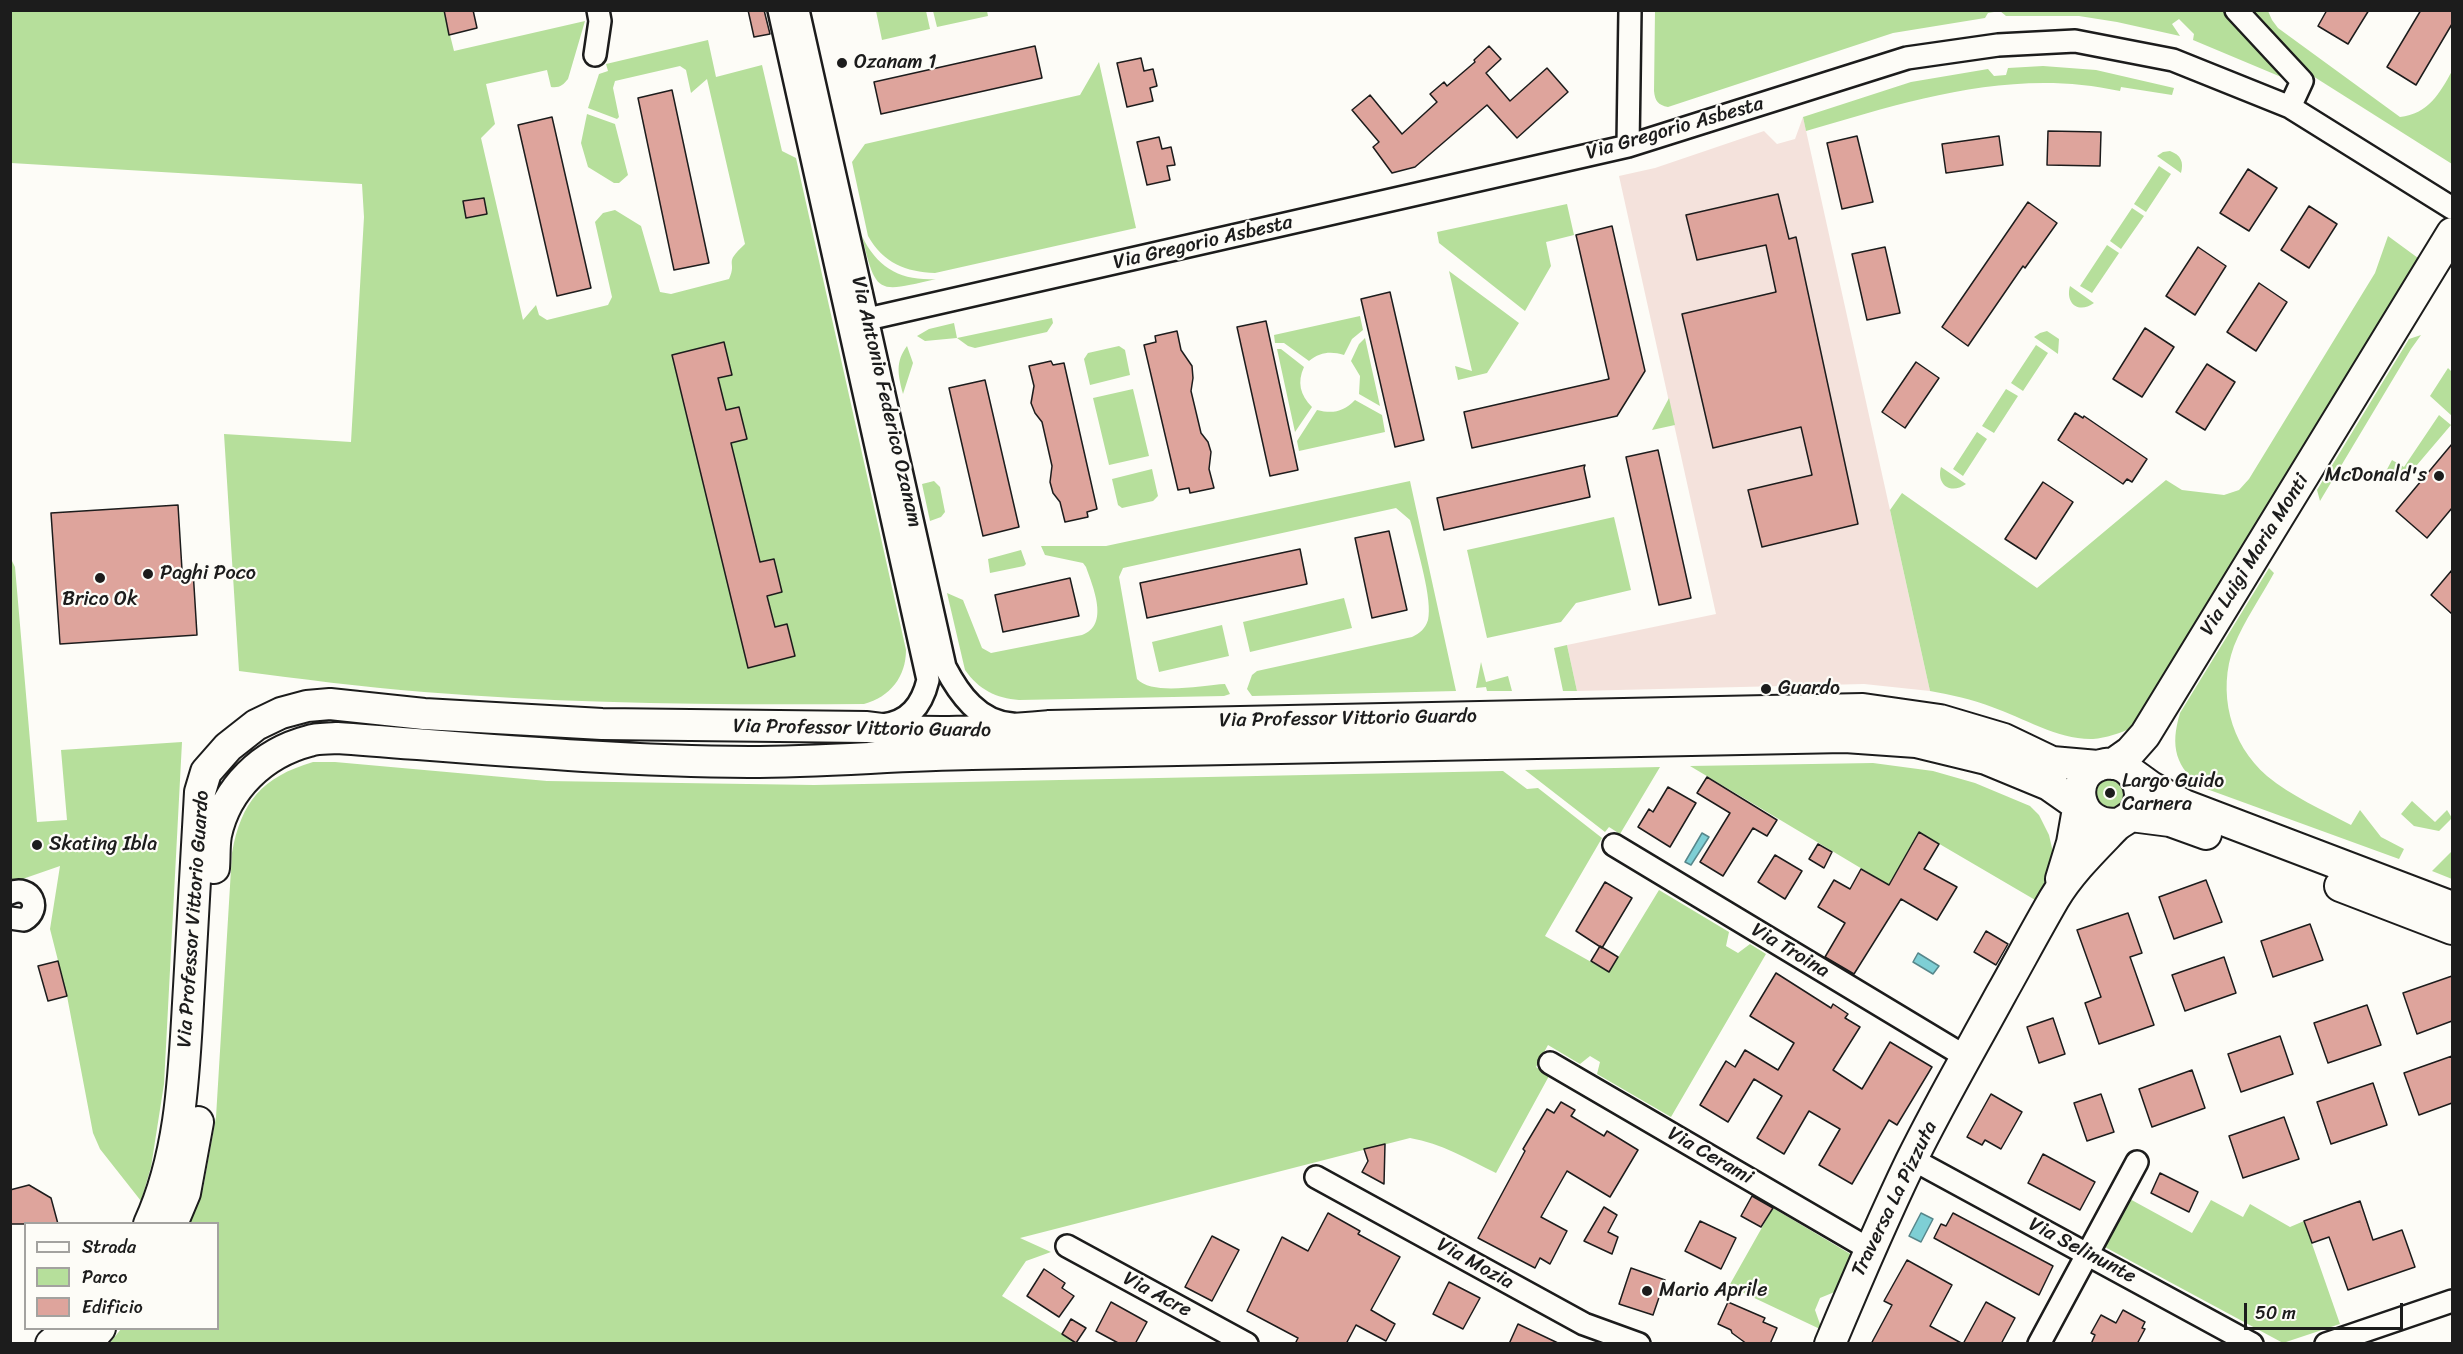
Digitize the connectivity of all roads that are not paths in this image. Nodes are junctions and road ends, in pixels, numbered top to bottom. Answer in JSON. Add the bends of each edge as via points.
{"nodes":[{"id":1,"x":598,"y":10,"type":"edge"},
{"id":2,"x":779,"y":10,"type":"edge"},
{"id":3,"x":798,"y":10,"type":"edge"},
{"id":4,"x":1630,"y":10,"type":"edge"},
{"id":5,"x":2236,"y":10,"type":"edge"},
{"id":6,"x":595,"y":55,"type":"dead end"},
{"id":7,"x":2290,"y":106,"type":"junction"},
{"id":8,"x":1628,"y":146,"type":"junction"},
{"id":9,"x":2452,"y":208,"type":"edge"},
{"id":10,"x":2452,"y":233,"type":"edge"},
{"id":11,"x":859,"y":321,"type":"junction"},
{"id":12,"x":1049,"y":726,"type":"junction"},
{"id":13,"x":867,"y":727,"type":"junction"},
{"id":14,"x":2125,"y":788,"type":"junction"},
{"id":15,"x":2082,"y":805,"type":"junction"},
{"id":16,"x":1614,"y":845,"type":"dead end"},
{"id":17,"x":10,"y":894,"type":"edge"},
{"id":18,"x":2056,"y":896,"type":"junction"},
{"id":19,"x":2452,"y":907,"type":"edge"},
{"id":20,"x":10,"y":918,"type":"edge"},
{"id":21,"x":2452,"y":929,"type":"edge"},
{"id":22,"x":1966,"y":1057,"type":"junction"},
{"id":23,"x":1550,"y":1063,"type":"dead end"},
{"id":24,"x":1912,"y":1159,"type":"junction"},
{"id":25,"x":2137,"y":1162,"type":"dead end"},
{"id":26,"x":1316,"y":1177,"type":"dead end"},
{"id":27,"x":150,"y":1222,"type":"edge"},
{"id":28,"x":173,"y":1222,"type":"edge"},
{"id":29,"x":1067,"y":1246,"type":"dead end"},
{"id":30,"x":1869,"y":1250,"type":"junction"},
{"id":31,"x":2086,"y":1253,"type":"junction"},
{"id":32,"x":2452,"y":1301,"type":"edge"},
{"id":33,"x":69,"y":1330,"type":"edge"},
{"id":34,"x":99,"y":1330,"type":"edge"},
{"id":35,"x":51,"y":1344,"type":"edge"},
{"id":36,"x":86,"y":1344,"type":"edge"},
{"id":37,"x":1247,"y":1344,"type":"edge"},
{"id":38,"x":1639,"y":1344,"type":"edge"},
{"id":39,"x":1830,"y":1344,"type":"edge"},
{"id":40,"x":2039,"y":1344,"type":"edge"},
{"id":41,"x":2252,"y":1344,"type":"edge"},
{"id":42,"x":2326,"y":1344,"type":"edge"}],
"edges":[{"from":1,"to":6,"type":"street"},
{"from":2,"to":11,"type":"street","name":"Via Antonio Federico Ozanam"},
{"from":3,"to":11,"type":"street","name":"Via Antonio Federico Ozanam"},
{"from":4,"to":8,"type":"street"},
{"from":5,"to":7,"type":"street","via":[[2302,81]]},
{"from":7,"to":8,"type":"street","name":"Via Gregorio Asbesta","via":[[2173,60],[2075,41],[1998,45],[1907,58]]},
{"from":7,"to":9,"type":"street","name":"Via Gregorio Asbesta"},
{"from":8,"to":11,"type":"street","name":"Via Gregorio Asbesta"},
{"from":10,"to":14,"type":"street","name":"Via Luigi Maria Monti","via":[[2170,693]]},
{"from":11,"to":12,"type":"street","name":"Via Antonio Federico Ozanam","via":[[945,667],[969,704],[987,716],[1005,723]]},
{"from":11,"to":13,"type":"street","name":"Via Antonio Federico Ozanam","via":[[928,681],[920,704],[909,716],[893,724]]},
{"from":12,"to":13,"type":"street","name":"Via Professor Vittorio Guardo","via":[[977,732],[904,732]]},
{"from":12,"to":14,"type":"street","name":"Via Professor Vittorio Guardo","via":[[1863,709],[1940,720],[2004,739],[2052,762],[2073,765]]},
{"from":13,"to":27,"type":"street","name":"Via Professor Vittorio Guardo","via":[[602,724],[424,714],[330,704],[280,713],[256,725],[228,747],[206,772],[200,792],[184,1082],[164,1187]]},
{"from":14,"to":15,"type":"street","via":[[2086,775],[2080,789]]},
{"from":14,"to":15,"type":"street","name":"Via Professor Vittorio Guardo","via":[[2112,824],[2097,821]]},
{"from":14,"to":18,"type":"street","via":[[2090,853]]},
{"from":14,"to":19,"type":"street","via":[[2184,805]]},
{"from":14,"to":21,"type":"street","via":[[2170,820]]},
{"from":15,"to":18,"type":"street"},
{"from":15,"to":28,"type":"street","name":"Via Professor Vittorio Guardo","via":[[2049,785],[1953,749],[1896,739],[1845,737],[984,753],[750,762],[627,759],[337,738],[310,740],[267,759],[246,777],[233,792],[216,836],[202,1096],[185,1193]]},
{"from":16,"to":22,"type":"street","name":"Via Troina"},
{"from":17,"to":20,"type":"street","via":[[18,890],[31,896],[34,910],[24,920]]},
{"from":18,"to":22,"type":"street"},
{"from":22,"to":24,"type":"street","name":"Traversa La Pizzuta"},
{"from":23,"to":30,"type":"street","name":"Via Cerami"},
{"from":24,"to":30,"type":"street","name":"Traversa La Pizzuta"},
{"from":24,"to":31,"type":"street","name":"Via Selinunte"},
{"from":25,"to":31,"type":"street"},
{"from":26,"to":38,"type":"street","name":"Via Mozia","via":[[1584,1324]]},
{"from":29,"to":37,"type":"street","name":"Via Acre"},
{"from":30,"to":39,"type":"street","name":"Traversa La Pizzuta"},
{"from":31,"to":40,"type":"street"},
{"from":31,"to":41,"type":"street","name":"Via Selinunte"},
{"from":32,"to":42,"type":"street"},
{"from":33,"to":35,"type":"street"},
{"from":34,"to":36,"type":"street"}]}
